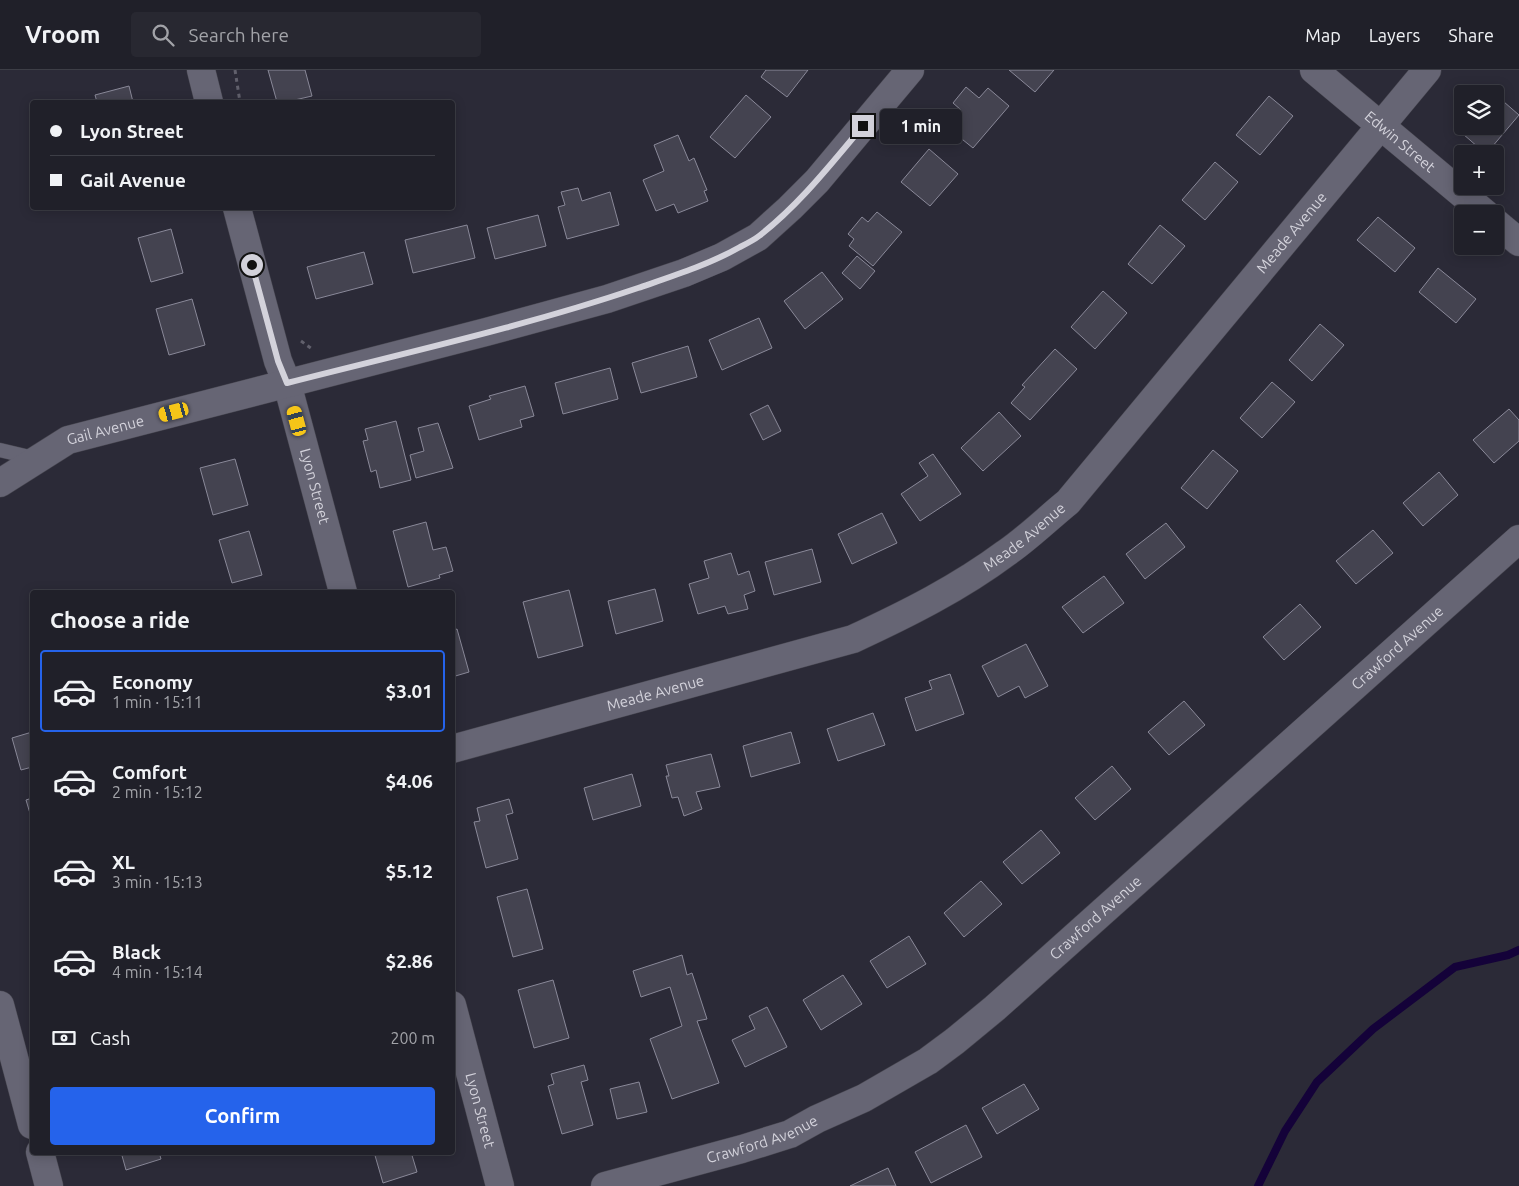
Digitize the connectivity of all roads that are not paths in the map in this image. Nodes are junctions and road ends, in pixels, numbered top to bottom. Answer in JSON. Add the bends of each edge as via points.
{"nodes":[{"id":1,"x":201,"y":70,"type":"edge"},
{"id":2,"x":910,"y":70,"type":"edge"},
{"id":3,"x":1314,"y":70,"type":"edge"},
{"id":4,"x":1427,"y":70,"type":"edge"},
{"id":5,"x":208,"y":100,"type":"edge"},
{"id":6,"x":1380,"y":124,"type":"junction"},
{"id":7,"x":1475,"y":205,"type":"edge"},
{"id":8,"x":237,"y":210,"type":"edge"},
{"id":9,"x":1504,"y":230,"type":"edge"},
{"id":10,"x":1519,"y":242,"type":"edge"},
{"id":11,"x":282,"y":372,"type":"junction"},
{"id":12,"x":0,"y":450,"type":"edge"},
{"id":13,"x":19,"y":471,"type":"edge"},
{"id":14,"x":1519,"y":539,"type":"edge"},
{"id":15,"x":342,"y":590,"type":"edge"},
{"id":16,"x":455,"y":749,"type":"edge"},
{"id":17,"x":0,"y":1005,"type":"edge"},
{"id":18,"x":455,"y":1016,"type":"edge"},
{"id":19,"x":30,"y":1118,"type":"edge"},
{"id":20,"x":41,"y":1155,"type":"edge"},
{"id":21,"x":49,"y":1186,"type":"edge"},
{"id":22,"x":500,"y":1186,"type":"edge"},
{"id":23,"x":605,"y":1186,"type":"edge"}],
"edges":[{"from":1,"to":5,"type":"street"},
{"from":2,"to":11,"type":"street","name":"Gail Avenue","via":[[817,181],[790,208],[758,237],[722,257],[606,299],[486,332]]},
{"from":3,"to":6,"type":"street","name":"Edwin Street"},
{"from":4,"to":6,"type":"street","name":"Meade Avenue"},
{"from":6,"to":7,"type":"street","name":"Edwin Street"},
{"from":6,"to":16,"type":"street","name":"Meade Avenue","via":[[1068,502],[1007,553],[963,583],[853,639]]},
{"from":8,"to":11,"type":"street","name":"Lyon Street"},
{"from":9,"to":10,"type":"street"},
{"from":11,"to":13,"type":"street","name":"Gail Avenue","via":[[68,440]]},
{"from":11,"to":15,"type":"street","name":"Lyon Street"},
{"from":12,"to":13,"type":"lane"},
{"from":14,"to":23,"type":"street","name":"Crawford Avenue","via":[[995,1008],[928,1061],[864,1098],[790,1134]]},
{"from":17,"to":19,"type":"street"},
{"from":18,"to":22,"type":"street","name":"Lyon Street"},
{"from":20,"to":21,"type":"street"}]}
